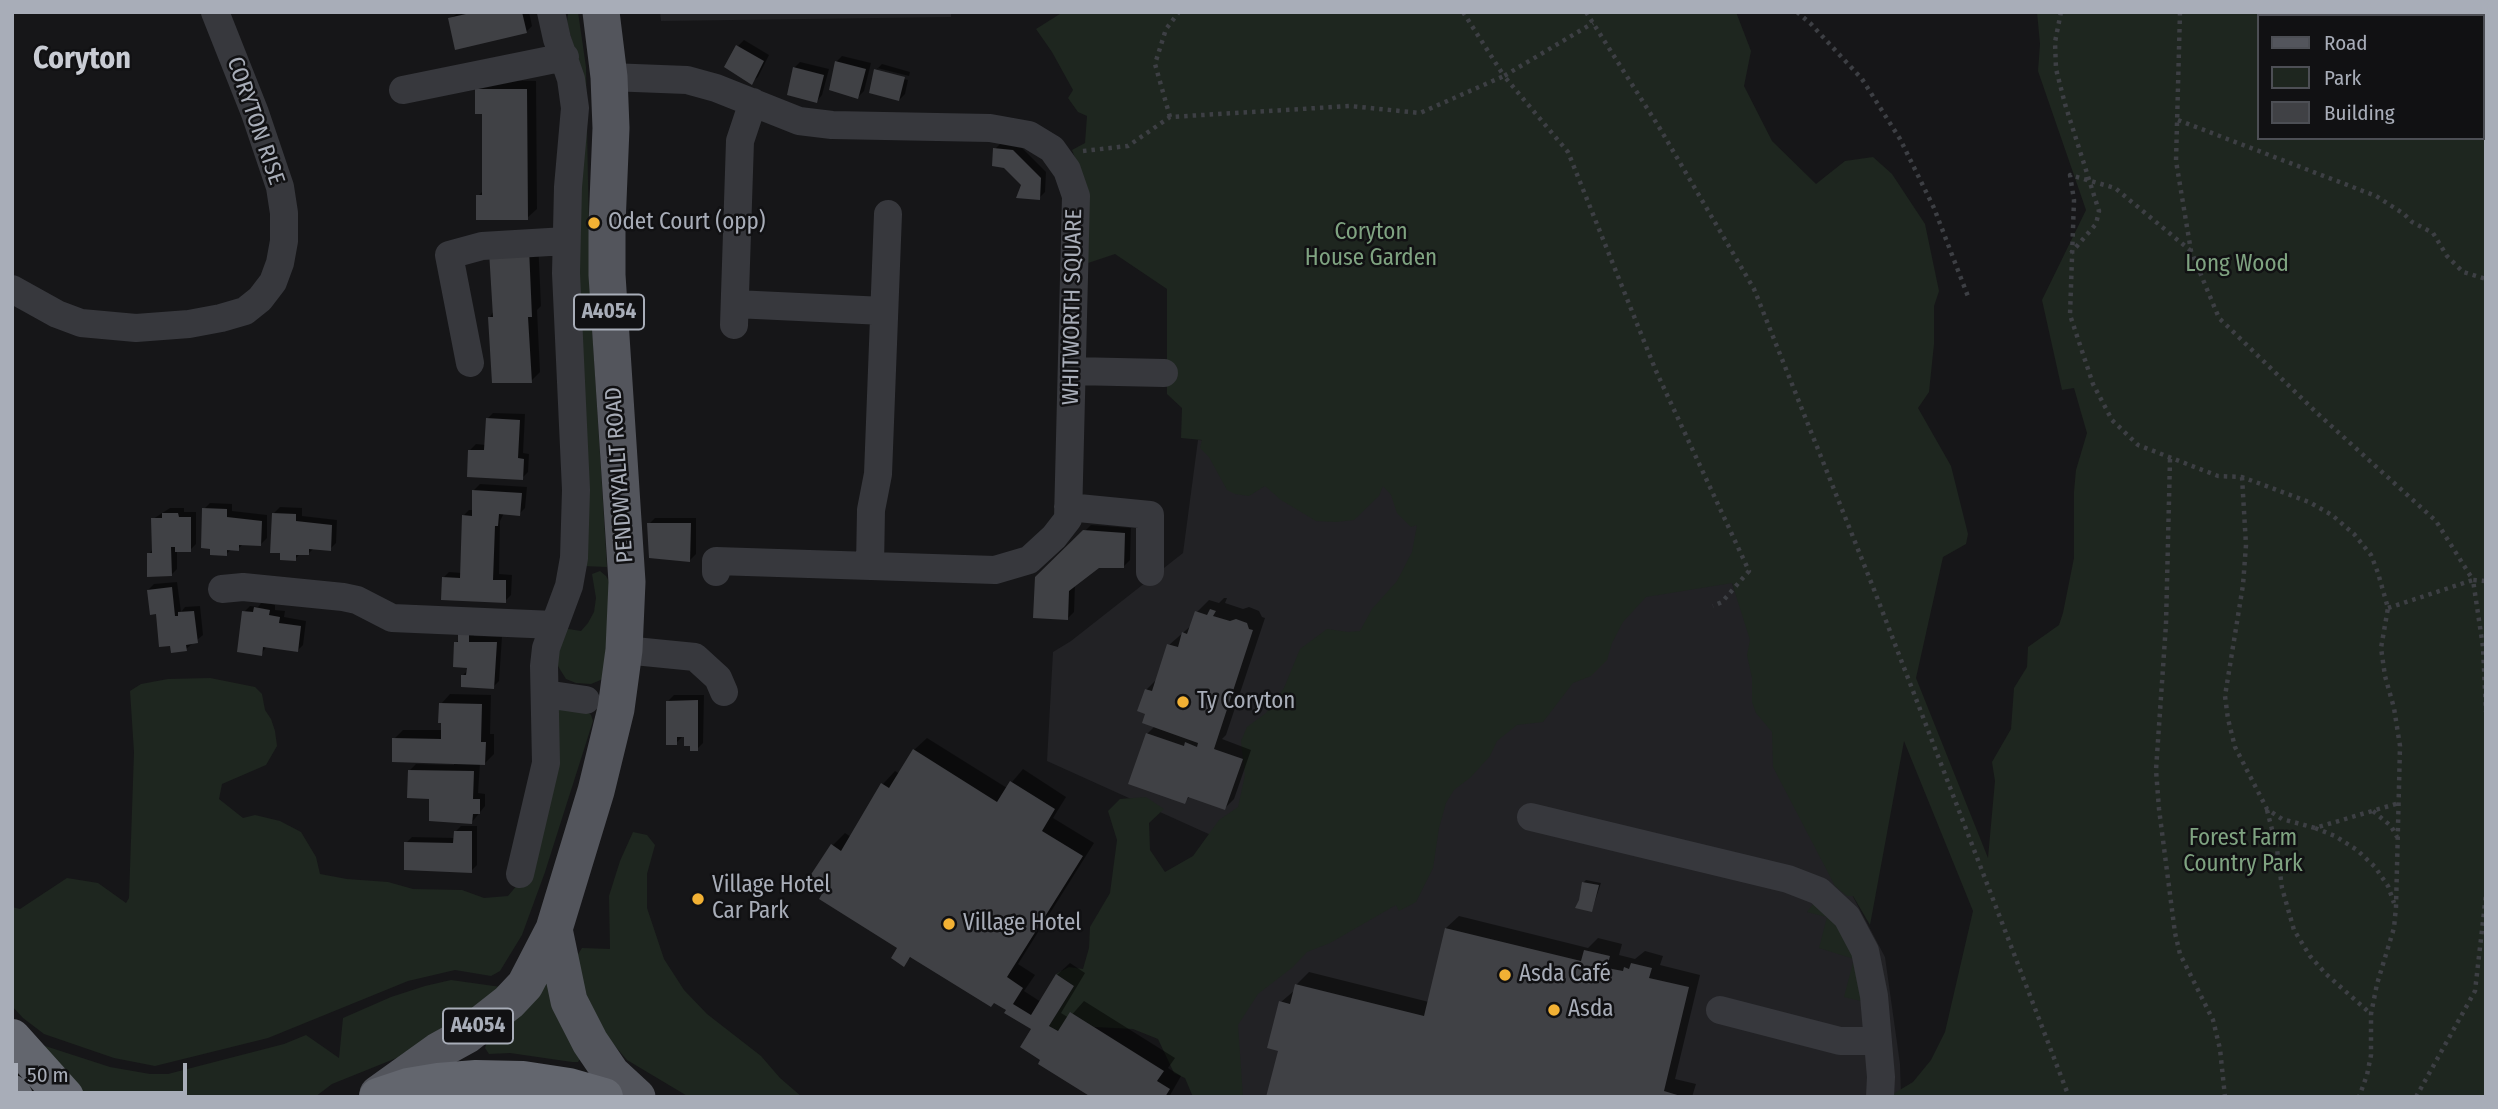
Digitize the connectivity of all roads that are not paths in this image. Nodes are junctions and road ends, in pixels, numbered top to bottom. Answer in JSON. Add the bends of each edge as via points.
{"nodes":[{"id":1,"x":215,"y":12,"type":"edge"},
{"id":2,"x":551,"y":12,"type":"edge"},
{"id":3,"x":601,"y":12,"type":"edge"},
{"id":4,"x":565,"y":57,"type":"junction"},
{"id":5,"x":610,"y":77,"type":"junction"},
{"id":6,"x":403,"y":90,"type":"dead end"},
{"id":7,"x":753,"y":102,"type":"junction"},
{"id":8,"x":888,"y":214,"type":"dead end"},
{"id":9,"x":566,"y":241,"type":"junction"},
{"id":10,"x":12,"y":289,"type":"edge"},
{"id":11,"x":884,"y":311,"type":"junction"},
{"id":12,"x":470,"y":363,"type":"dead end"},
{"id":13,"x":1072,"y":371,"type":"junction"},
{"id":14,"x":1164,"y":373,"type":"dead end"},
{"id":15,"x":1068,"y":507,"type":"junction"},
{"id":16,"x":870,"y":566,"type":"junction"},
{"id":17,"x":716,"y":572,"type":"dead end"},
{"id":18,"x":1150,"y":572,"type":"dead end"},
{"id":19,"x":222,"y":589,"type":"dead end"},
{"id":20,"x":554,"y":625,"type":"junction"},
{"id":21,"x":624,"y":650,"type":"junction"},
{"id":22,"x":724,"y":692,"type":"dead end"},
{"id":23,"x":545,"y":694,"type":"junction"},
{"id":24,"x":586,"y":700,"type":"dead end"},
{"id":25,"x":1531,"y":817,"type":"dead end"},
{"id":26,"x":520,"y":874,"type":"dead end"},
{"id":27,"x":554,"y":929,"type":"junction"},
{"id":28,"x":1720,"y":1010,"type":"dead end"},
{"id":29,"x":12,"y":1038,"type":"edge"},
{"id":30,"x":1878,"y":1041,"type":"junction"},
{"id":31,"x":476,"y":1079,"type":"junction"},
{"id":32,"x":65,"y":1097,"type":"edge"},
{"id":33,"x":376,"y":1097,"type":"edge"},
{"id":34,"x":535,"y":1097,"type":"edge"},
{"id":35,"x":604,"y":1097,"type":"edge"},
{"id":36,"x":637,"y":1097,"type":"edge"},
{"id":37,"x":1880,"y":1097,"type":"edge"}],
"edges":[{"from":1,"to":10,"type":"street","name":"CORYTON RISE","via":[[280,187],[284,241],[273,282],[244,311],[189,324],[136,328],[81,323]]},
{"from":2,"to":4,"type":"street"},
{"from":3,"to":5,"type":"main road","name":"PENDWYALLT ROAD","number":"A4054"},
{"from":4,"to":6,"type":"street"},
{"from":4,"to":9,"type":"street","via":[[575,108]]},
{"from":5,"to":7,"type":"street","name":"WHITWORTH SQUARE","via":[[687,80]]},
{"from":5,"to":21,"type":"main road","name":"PENDWYALLT ROAD","number":"A4054","via":[[607,275],[625,536]]},
{"from":7,"to":11,"type":"street","via":[[740,141],[734,314]]},
{"from":7,"to":13,"type":"street","name":"WHITWORTH SQUARE","via":[[799,121],[990,128],[1029,135],[1052,149],[1067,170],[1076,196]]},
{"from":8,"to":11,"type":"street"},
{"from":9,"to":12,"type":"street","via":[[482,246],[449,255]]},
{"from":9,"to":20,"type":"street","via":[[576,489],[574,558]]},
{"from":11,"to":16,"type":"street"},
{"from":13,"to":14,"type":"street"},
{"from":13,"to":15,"type":"street","name":"WHITWORTH SQUARE"},
{"from":15,"to":16,"type":"street","name":"WHITWORTH SQUARE","via":[[1068,519],[1055,537],[1029,560],[995,570]]},
{"from":15,"to":18,"type":"street","via":[[1150,515]]},
{"from":16,"to":17,"type":"street","name":"WHITWORTH SQUARE","via":[[716,561]]},
{"from":19,"to":20,"type":"street","via":[[343,597],[392,618]]},
{"from":20,"to":23,"type":"street","via":[[546,648]]},
{"from":21,"to":22,"type":"street","via":[[695,657],[718,678]]},
{"from":21,"to":27,"type":"main road","name":"PENDWYALLT ROAD","number":"A4054","via":[[607,752]]},
{"from":23,"to":24,"type":"street"},
{"from":23,"to":26,"type":"street","via":[[546,763]]},
{"from":25,"to":30,"type":"street","via":[[1755,870],[1819,891],[1847,917],[1865,951]]},
{"from":27,"to":33,"type":"main road","name":"PENDWYALLT ROAD","number":"A4054","via":[[525,985],[509,1002]]},
{"from":27,"to":36,"type":"main road","name":"PENDWYALLT ROAD","number":"A4054","via":[[569,1001],[611,1073]]},
{"from":28,"to":30,"type":"street","via":[[1840,1041]]},
{"from":29,"to":32,"type":"highway"},
{"from":30,"to":37,"type":"street"},
{"from":31,"to":33,"type":"highway","via":[[408,1087]]},
{"from":31,"to":34,"type":"street"},
{"from":31,"to":35,"type":"highway","via":[[523,1080]]}]}
